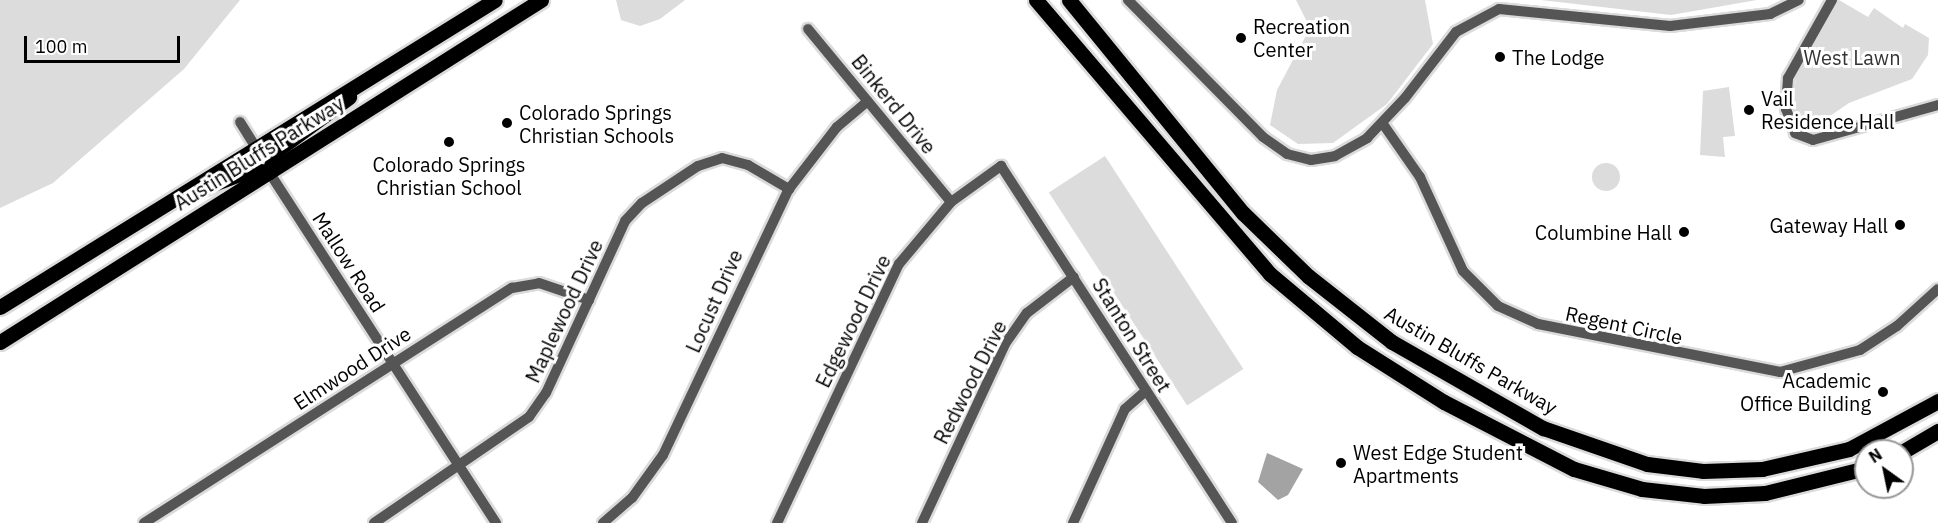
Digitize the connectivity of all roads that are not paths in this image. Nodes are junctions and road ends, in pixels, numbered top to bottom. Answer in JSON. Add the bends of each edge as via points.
{"nodes":[{"id":1,"x":495,"y":0,"type":"edge"},
{"id":2,"x":541,"y":0,"type":"edge"},
{"id":3,"x":1036,"y":0,"type":"edge"},
{"id":4,"x":1070,"y":0,"type":"edge"},
{"id":5,"x":1128,"y":0,"type":"edge"},
{"id":6,"x":1799,"y":0,"type":"edge"},
{"id":7,"x":1832,"y":0,"type":"edge"},
{"id":8,"x":808,"y":28,"type":"dead end"},
{"id":9,"x":386,"y":66,"type":"junction"},
{"id":10,"x":868,"y":101,"type":"junction"},
{"id":11,"x":1938,"y":105,"type":"edge"},
{"id":12,"x":240,"y":122,"type":"dead end"},
{"id":13,"x":1383,"y":124,"type":"junction"},
{"id":14,"x":255,"y":146,"type":"junction"},
{"id":15,"x":1001,"y":166,"type":"joint"},
{"id":16,"x":269,"y":172,"type":"junction"},
{"id":17,"x":789,"y":189,"type":"junction"},
{"id":18,"x":951,"y":202,"type":"junction"},
{"id":19,"x":160,"y":206,"type":"junction"},
{"id":20,"x":1074,"y":277,"type":"junction"},
{"id":21,"x":1938,"y":289,"type":"edge"},
{"id":22,"x":589,"y":300,"type":"junction"},
{"id":23,"x":0,"y":308,"type":"edge"},
{"id":24,"x":0,"y":342,"type":"edge"},
{"id":25,"x":392,"y":363,"type":"junction"},
{"id":26,"x":1146,"y":391,"type":"junction"},
{"id":27,"x":1938,"y":401,"type":"edge"},
{"id":28,"x":1938,"y":431,"type":"edge"},
{"id":29,"x":1914,"y":445,"type":"edge"},
{"id":30,"x":460,"y":468,"type":"junction"},
{"id":31,"x":1854,"y":471,"type":"edge"},
{"id":32,"x":144,"y":523,"type":"edge"},
{"id":33,"x":374,"y":523,"type":"edge"},
{"id":34,"x":496,"y":523,"type":"edge"},
{"id":35,"x":603,"y":523,"type":"edge"},
{"id":36,"x":777,"y":523,"type":"edge"},
{"id":37,"x":922,"y":523,"type":"edge"},
{"id":38,"x":1073,"y":523,"type":"edge"},
{"id":39,"x":1232,"y":523,"type":"edge"}],
"edges":[{"from":1,"to":9,"type":"main road","name":"Austin Bluffs Parkway"},
{"from":2,"to":16,"type":"main road","name":"Austin Bluffs Parkway"},
{"from":3,"to":31,"type":"main road","via":[[1262,266],[1331,328],[1444,402],[1574,469],[1642,489],[1704,496],[1766,493]]},
{"from":4,"to":27,"type":"main road","name":"Austin Bluffs Parkway","via":[[1243,213],[1308,276],[1413,355],[1563,437],[1620,458],[1675,470],[1762,469],[1849,448]]},
{"from":5,"to":13,"type":"street","via":[[1185,62],[1287,154],[1311,160],[1335,156]]},
{"from":6,"to":13,"type":"street","via":[[1770,14],[1670,26],[1499,9],[1456,32]]},
{"from":7,"to":11,"type":"street","via":[[1788,78],[1786,109],[1795,133],[1813,140]]},
{"from":8,"to":10,"type":"street","name":"Binkerd Drive"},
{"from":9,"to":14,"type":"main road","name":"Austin Bluffs Parkway"},
{"from":9,"to":16,"type":"main road","via":[[276,151]]},
{"from":10,"to":17,"type":"street","name":"Locust Drive","via":[[837,127]]},
{"from":10,"to":18,"type":"street","name":"Binkerd Drive"},
{"from":12,"to":14,"type":"street"},
{"from":13,"to":21,"type":"street","name":"Regent Circle","via":[[1420,177],[1470,279],[1498,306],[1538,324],[1780,372],[1860,350],[1897,326]]},
{"from":14,"to":19,"type":"main road","name":"Austin Bluffs Parkway"},
{"from":15,"to":18,"type":"street","name":"Edgewood Drive"},
{"from":15,"to":20,"type":"street","name":"Stanton Street"},
{"from":16,"to":19,"type":"main road","via":[[242,172]]},
{"from":16,"to":24,"type":"main road","name":"Austin Bluffs Parkway"},
{"from":16,"to":25,"type":"street","name":"Mallow Road"},
{"from":17,"to":22,"type":"street","name":"Maplewood Drive","via":[[736,160],[698,166],[632,212]]},
{"from":17,"to":35,"type":"street","name":"Locust Drive","via":[[663,455],[632,498]]},
{"from":18,"to":36,"type":"street","name":"Edgewood Drive","via":[[894,273]]},
{"from":19,"to":23,"type":"main road","name":"Austin Bluffs Parkway"},
{"from":20,"to":26,"type":"street","name":"Stanton Street"},
{"from":20,"to":37,"type":"street","name":"Redwood Drive","via":[[1027,313],[1005,345]]},
{"from":22,"to":25,"type":"street","name":"Elmwood Drive","via":[[552,286],[525,283]]},
{"from":22,"to":30,"type":"street","name":"Maplewood Drive","via":[[538,405]]},
{"from":25,"to":30,"type":"street","name":"Mallow Road"},
{"from":25,"to":32,"type":"street","name":"Elmwood Drive"},
{"from":26,"to":38,"type":"street","via":[[1125,409]]},
{"from":26,"to":39,"type":"street","name":"Stanton Street"},
{"from":28,"to":29,"type":"main road"},
{"from":30,"to":33,"type":"street","name":"Maplewood Drive"},
{"from":30,"to":34,"type":"street","name":"Mallow Road"}]}
